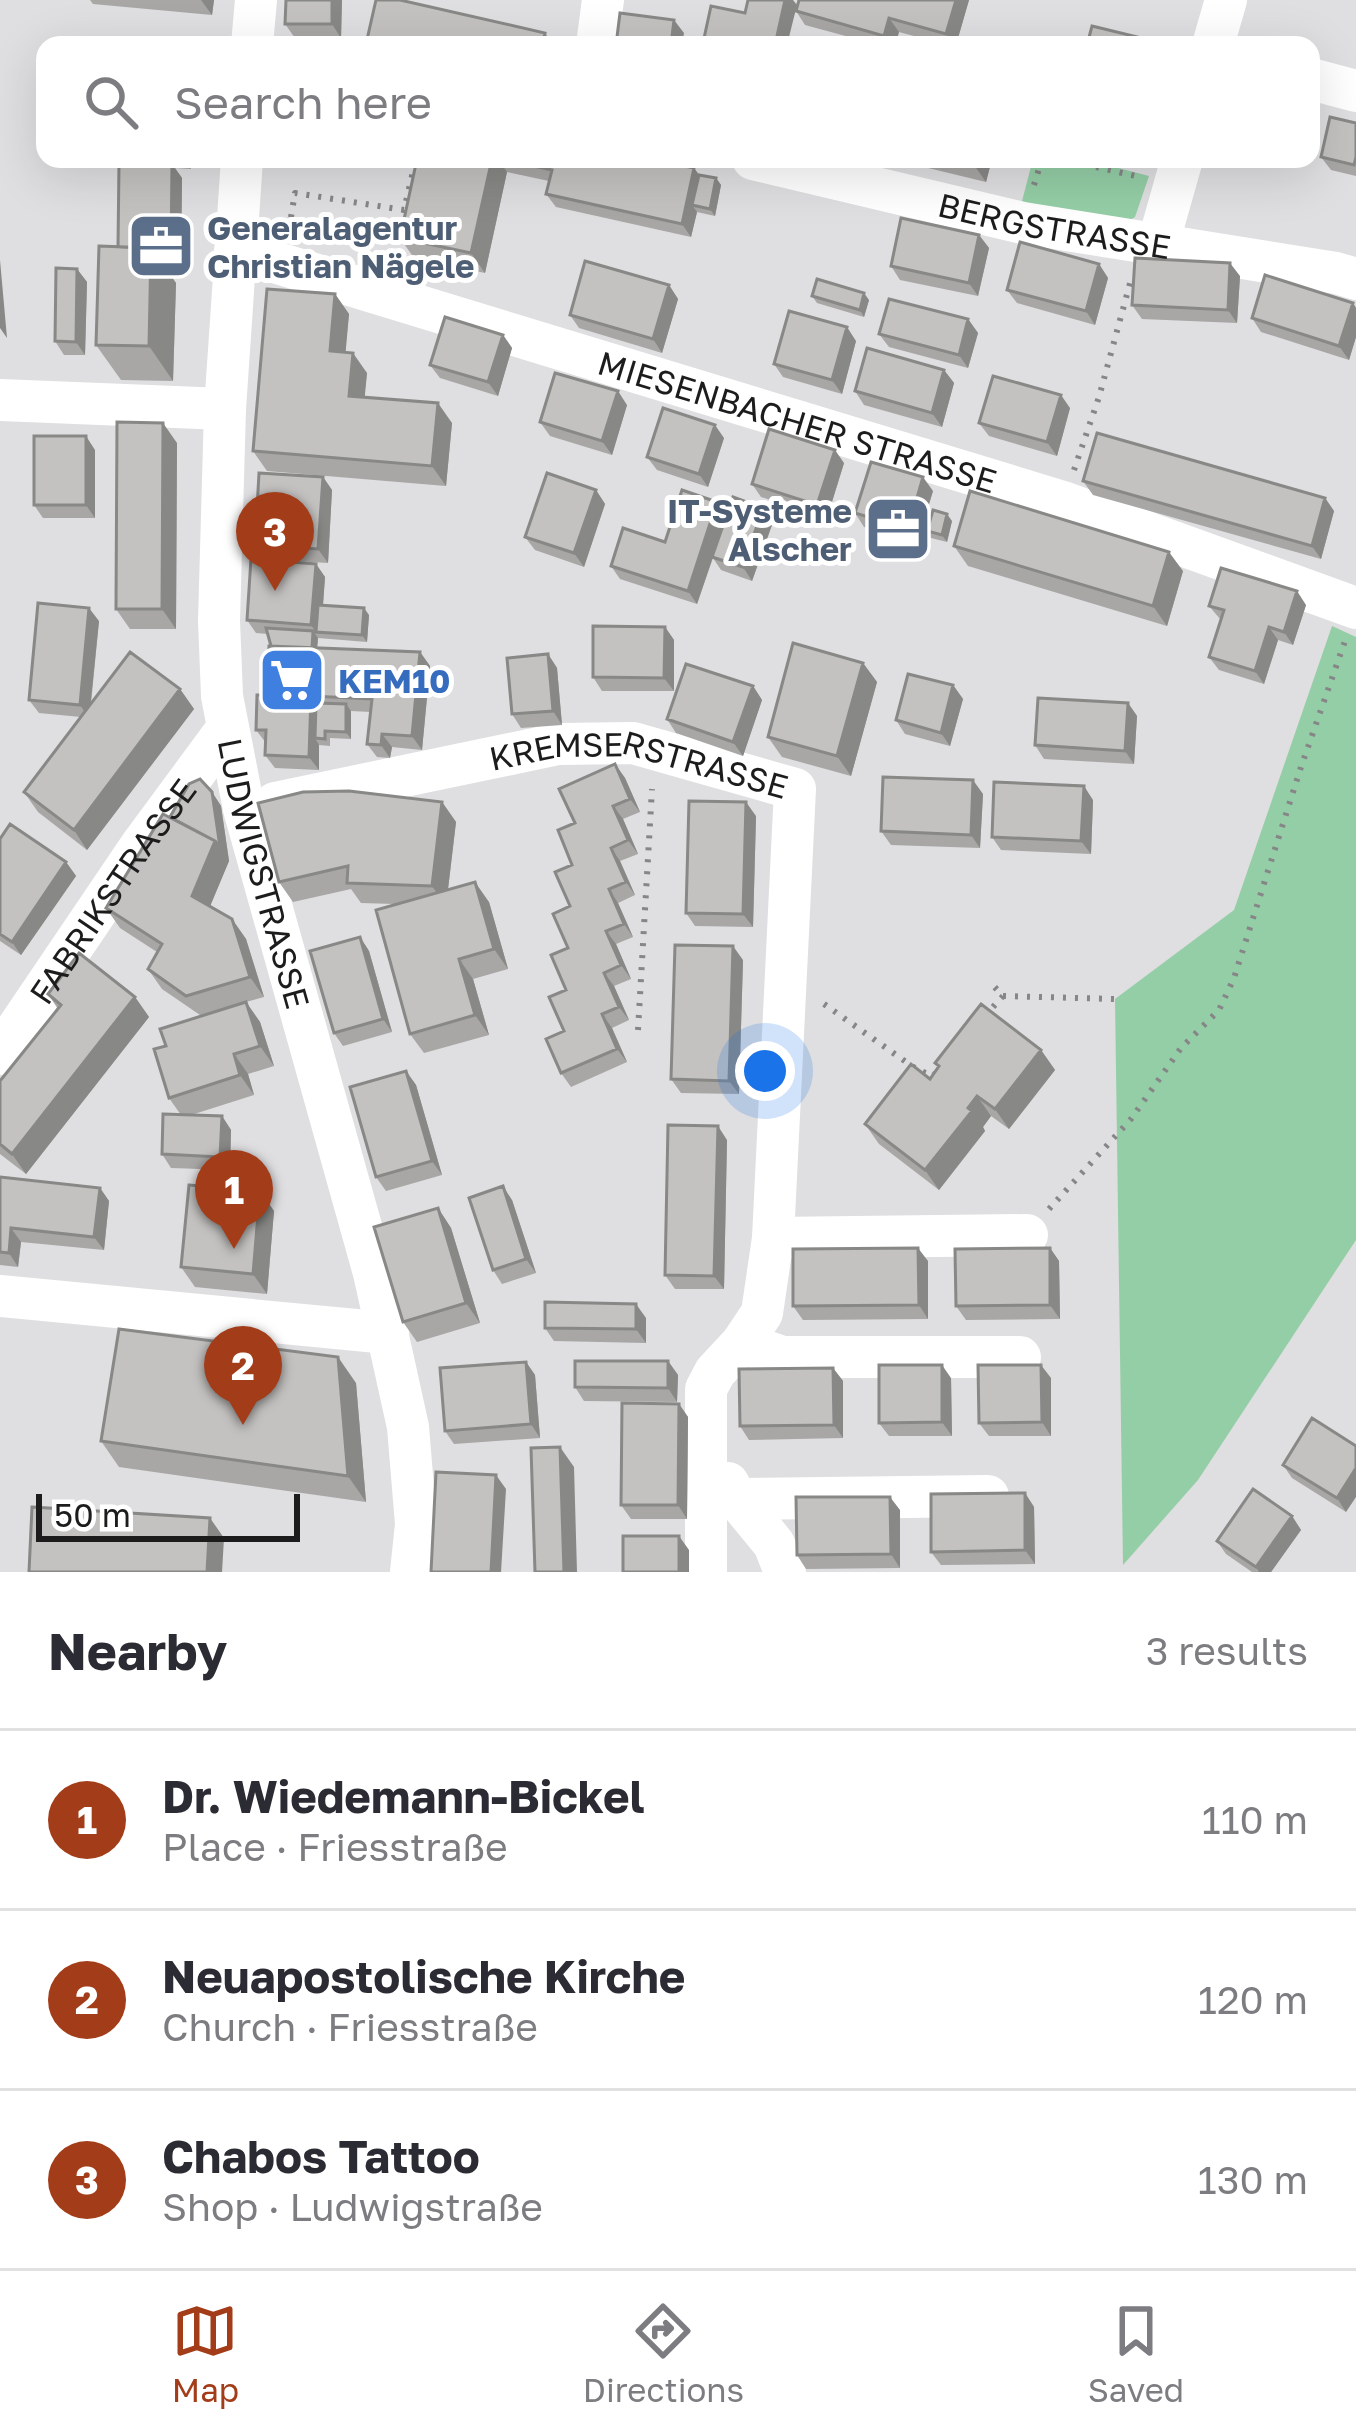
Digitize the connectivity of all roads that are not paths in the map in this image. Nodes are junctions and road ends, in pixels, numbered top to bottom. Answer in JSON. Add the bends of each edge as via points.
{"nodes":[{"id":1,"x":256,"y":0,"type":"edge"},
{"id":2,"x":604,"y":0,"type":"edge"},
{"id":3,"x":1226,"y":0,"type":"edge"},
{"id":4,"x":254,"y":36,"type":"edge"},
{"id":5,"x":598,"y":36,"type":"edge"},
{"id":6,"x":1216,"y":36,"type":"edge"},
{"id":7,"x":1320,"y":81,"type":"edge"},
{"id":8,"x":1356,"y":91,"type":"edge"},
{"id":9,"x":241,"y":168,"type":"edge"},
{"id":10,"x":791,"y":168,"type":"edge"},
{"id":11,"x":1179,"y":172,"type":"edge"},
{"id":12,"x":1149,"y":244,"type":"junction"},
{"id":13,"x":236,"y":250,"type":"junction"},
{"id":14,"x":1356,"y":280,"type":"edge"},
{"id":15,"x":0,"y":400,"type":"edge"},
{"id":16,"x":225,"y":409,"type":"junction"},
{"id":17,"x":1353,"y":618,"type":"edge"},
{"id":18,"x":227,"y":729,"type":"junction"},
{"id":19,"x":244,"y":809,"type":"junction"},
{"id":20,"x":0,"y":1054,"type":"edge"},
{"id":21,"x":1027,"y":1234,"type":"road end"},
{"id":22,"x":773,"y":1238,"type":"junction"},
{"id":23,"x":0,"y":1296,"type":"edge"},
{"id":24,"x":388,"y":1333,"type":"junction"},
{"id":25,"x":742,"y":1343,"type":"junction"},
{"id":26,"x":1020,"y":1357,"type":"dead end"},
{"id":27,"x":706,"y":1445,"type":"junction"},
{"id":28,"x":1004,"y":1496,"type":"edge"},
{"id":29,"x":737,"y":1499,"type":"junction"},
{"id":30,"x":411,"y":1572,"type":"edge"},
{"id":31,"x":706,"y":1572,"type":"edge"},
{"id":32,"x":785,"y":1572,"type":"edge"}],
"edges":[{"from":1,"to":4,"type":"street"},
{"from":2,"to":5,"type":"street"},
{"from":3,"to":6,"type":"street"},
{"from":7,"to":8,"type":"street"},
{"from":9,"to":13,"type":"street","name":"LUDWIGSTRASSE"},
{"from":10,"to":12,"type":"street","name":"BERGSTRASSE"},
{"from":11,"to":12,"type":"street"},
{"from":12,"to":14,"type":"street","name":"BERGSTRASSE"},
{"from":13,"to":16,"type":"street","name":"LUDWIGSTRASSE"},
{"from":13,"to":17,"type":"street","name":"MIESENBACHER STRASSE","via":[[1063,502]]},
{"from":15,"to":16,"type":"street"},
{"from":16,"to":18,"type":"street","name":"LUDWIGSTRASSE","via":[[219,620]]},
{"from":18,"to":19,"type":"street","name":"LUDWIGSTRASSE"},
{"from":18,"to":20,"type":"street","name":"FABRIKSTRASSE"},
{"from":19,"to":22,"type":"street","name":"KREMSERSTRASSE","via":[[558,744],[633,743],[795,789]]},
{"from":19,"to":24,"type":"street","name":"LUDWIGSTRASSE"},
{"from":21,"to":22,"type":"street"},
{"from":22,"to":25,"type":"street","name":"KREMSERSTRASSE","via":[[762,1313]]},
{"from":23,"to":24,"type":"street"},
{"from":24,"to":30,"type":"street","name":"LUDWIGSTRASSE","via":[[409,1427]]},
{"from":25,"to":26,"type":"street","via":[[783,1357]]},
{"from":25,"to":27,"type":"street","name":"KREMSERSTRASSE","via":[[706,1389]]},
{"from":27,"to":29,"type":"street"},
{"from":27,"to":31,"type":"street","name":"KREMSERSTRASSE"},
{"from":28,"to":29,"type":"street"},
{"from":29,"to":32,"type":"street","via":[[775,1544]]}]}
